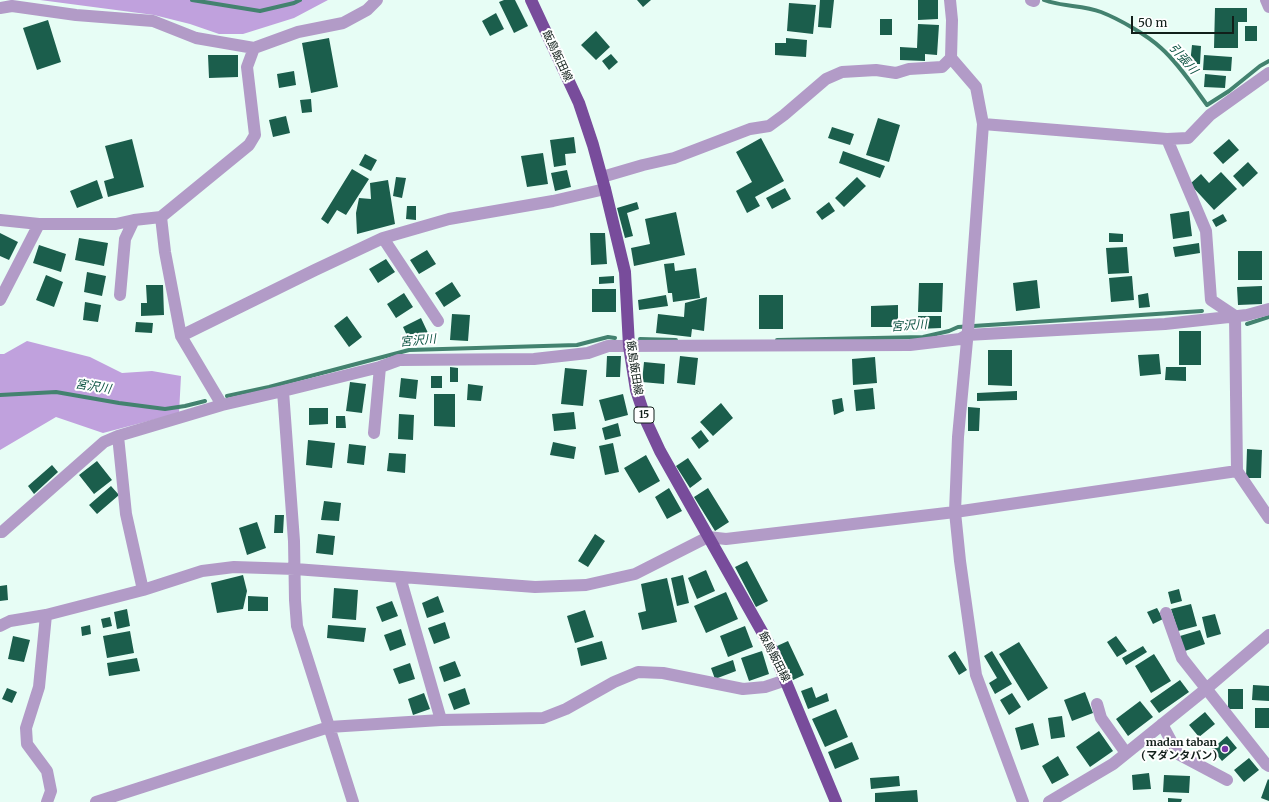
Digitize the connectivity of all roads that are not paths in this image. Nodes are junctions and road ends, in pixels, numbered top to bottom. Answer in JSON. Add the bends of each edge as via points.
{"nodes":[{"id":1,"x":378,"y":0,"type":"edge"},
{"id":2,"x":531,"y":0,"type":"edge"},
{"id":3,"x":950,"y":0,"type":"edge"},
{"id":4,"x":0,"y":8,"type":"edge"},
{"id":5,"x":254,"y":48,"type":"junction"},
{"id":6,"x":951,"y":58,"type":"junction"},
{"id":7,"x":1269,"y":73,"type":"edge"},
{"id":8,"x":983,"y":124,"type":"junction"},
{"id":9,"x":1167,"y":139,"type":"junction"},
{"id":10,"x":602,"y":177,"type":"junction"},
{"id":11,"x":605,"y":189,"type":"junction"},
{"id":12,"x":161,"y":217,"type":"junction"},
{"id":13,"x":0,"y":220,"type":"edge"},
{"id":14,"x":134,"y":220,"type":"junction"},
{"id":15,"x":39,"y":224,"type":"junction"},
{"id":16,"x":383,"y":238,"type":"junction"},
{"id":17,"x":120,"y":295,"type":"dead end"},
{"id":18,"x":0,"y":300,"type":"edge"},
{"id":19,"x":1269,"y":309,"type":"edge"},
{"id":20,"x":1235,"y":316,"type":"junction"},
{"id":21,"x":438,"y":321,"type":"dead end"},
{"id":22,"x":968,"y":333,"type":"junction"},
{"id":23,"x":181,"y":336,"type":"junction"},
{"id":24,"x":629,"y":346,"type":"junction"},
{"id":25,"x":380,"y":367,"type":"junction"},
{"id":26,"x":282,"y":391,"type":"junction"},
{"id":27,"x":222,"y":405,"type":"junction"},
{"id":28,"x":374,"y":433,"type":"dead end"},
{"id":29,"x":118,"y":436,"type":"junction"},
{"id":30,"x":1237,"y":472,"type":"junction"},
{"id":31,"x":955,"y":512,"type":"junction"},
{"id":32,"x":1269,"y":518,"type":"edge"},
{"id":33,"x":0,"y":532,"type":"edge"},
{"id":34,"x":708,"y":537,"type":"junction"},
{"id":35,"x":295,"y":569,"type":"junction"},
{"id":36,"x":400,"y":577,"type":"junction"},
{"id":37,"x":143,"y":590,"type":"junction"},
{"id":38,"x":1166,"y":613,"type":"dead end"},
{"id":39,"x":46,"y":614,"type":"junction"},
{"id":40,"x":0,"y":626,"type":"edge"},
{"id":41,"x":1269,"y":635,"type":"edge"},
{"id":42,"x":786,"y":680,"type":"junction"},
{"id":43,"x":1206,"y":688,"type":"junction"},
{"id":44,"x":1097,"y":704,"type":"dead end"},
{"id":45,"x":441,"y":720,"type":"junction"},
{"id":46,"x":1162,"y":724,"type":"junction"},
{"id":47,"x":329,"y":727,"type":"junction"},
{"id":48,"x":1126,"y":753,"type":"junction"},
{"id":49,"x":1269,"y":766,"type":"edge"},
{"id":50,"x":1227,"y":780,"type":"dead end"},
{"id":51,"x":47,"y":802,"type":"edge"},
{"id":52,"x":96,"y":802,"type":"edge"},
{"id":53,"x":353,"y":802,"type":"edge"},
{"id":54,"x":836,"y":802,"type":"edge"},
{"id":55,"x":1023,"y":802,"type":"edge"},
{"id":56,"x":1049,"y":802,"type":"edge"}],
"edges":[{"from":1,"to":5,"type":"street","via":[[367,10],[343,23],[298,32]]},
{"from":2,"to":10,"type":"main road","name":"飯島飯田線","number":"15","via":[[579,103]]},
{"from":3,"to":6,"type":"street"},
{"from":4,"to":5,"type":"street","via":[[12,6],[76,15],[153,21],[196,38]]},
{"from":5,"to":12,"type":"street","via":[[247,67],[255,135],[249,145]]},
{"from":6,"to":8,"type":"street","via":[[976,87]]},
{"from":6,"to":10,"type":"street","via":[[942,67],[910,68],[896,73],[876,70],[842,72],[826,79],[769,126],[750,129],[674,158]]},
{"from":7,"to":9,"type":"street","via":[[1210,115],[1188,138]]},
{"from":8,"to":9,"type":"street"},
{"from":8,"to":22,"type":"street"},
{"from":9,"to":20,"type":"street","via":[[1206,231],[1211,300]]},
{"from":10,"to":11,"type":"main road","name":"飯島飯田線","number":"15"},
{"from":11,"to":16,"type":"street","via":[[449,219]]},
{"from":11,"to":24,"type":"main road","name":"飯島飯田線","number":"15","via":[[625,272]]},
{"from":12,"to":14,"type":"street"},
{"from":12,"to":23,"type":"street"},
{"from":13,"to":15,"type":"street"},
{"from":14,"to":15,"type":"street","via":[[116,224]]},
{"from":14,"to":17,"type":"street","via":[[125,239]]},
{"from":15,"to":18,"type":"street"},
{"from":16,"to":21,"type":"street"},
{"from":16,"to":23,"type":"street"},
{"from":19,"to":20,"type":"street"},
{"from":20,"to":22,"type":"street","via":[[1166,324]]},
{"from":20,"to":30,"type":"street"},
{"from":22,"to":24,"type":"street","via":[[960,339],[910,345]]},
{"from":22,"to":31,"type":"street","via":[[958,437]]},
{"from":23,"to":27,"type":"street"},
{"from":24,"to":25,"type":"street","via":[[608,346],[588,354],[534,359],[399,360]]},
{"from":24,"to":34,"type":"main road","name":"飯島飯田線","number":"15","via":[[636,390],[646,423]]},
{"from":25,"to":26,"type":"street"},
{"from":25,"to":28,"type":"street"},
{"from":26,"to":27,"type":"street"},
{"from":26,"to":35,"type":"street"},
{"from":27,"to":29,"type":"street"},
{"from":29,"to":33,"type":"street","via":[[104,442]]},
{"from":29,"to":37,"type":"street","via":[[126,514]]},
{"from":30,"to":31,"type":"street"},
{"from":30,"to":32,"type":"street"},
{"from":31,"to":34,"type":"street","via":[[726,539]]},
{"from":31,"to":55,"type":"street","via":[[976,675]]},
{"from":34,"to":36,"type":"street","via":[[635,574],[586,585],[535,587]]},
{"from":34,"to":42,"type":"main road","name":"飯島飯田線","number":"15","via":[[774,653]]},
{"from":35,"to":36,"type":"street"},
{"from":35,"to":37,"type":"street","via":[[234,567],[202,571]]},
{"from":35,"to":47,"type":"street","via":[[294,600],[297,626]]},
{"from":36,"to":45,"type":"street"},
{"from":37,"to":39,"type":"street"},
{"from":38,"to":43,"type":"street","via":[[1182,658]]},
{"from":39,"to":40,"type":"street","via":[[10,621]]},
{"from":39,"to":51,"type":"street","via":[[39,687],[26,728],[27,744],[47,771],[51,790]]},
{"from":41,"to":43,"type":"street"},
{"from":42,"to":45,"type":"street","via":[[765,687],[743,689],[663,673],[638,672],[614,682],[566,709],[542,718]]},
{"from":42,"to":54,"type":"main road","name":"飯島飯田線","number":"15"},
{"from":43,"to":46,"type":"street"},
{"from":43,"to":49,"type":"street"},
{"from":44,"to":48,"type":"street","via":[[1101,718]]},
{"from":45,"to":47,"type":"street"},
{"from":46,"to":48,"type":"street"},
{"from":46,"to":50,"type":"street","via":[[1178,754]]},
{"from":47,"to":52,"type":"street"},
{"from":47,"to":53,"type":"street"},
{"from":48,"to":56,"type":"street","via":[[1113,764]]}]}
